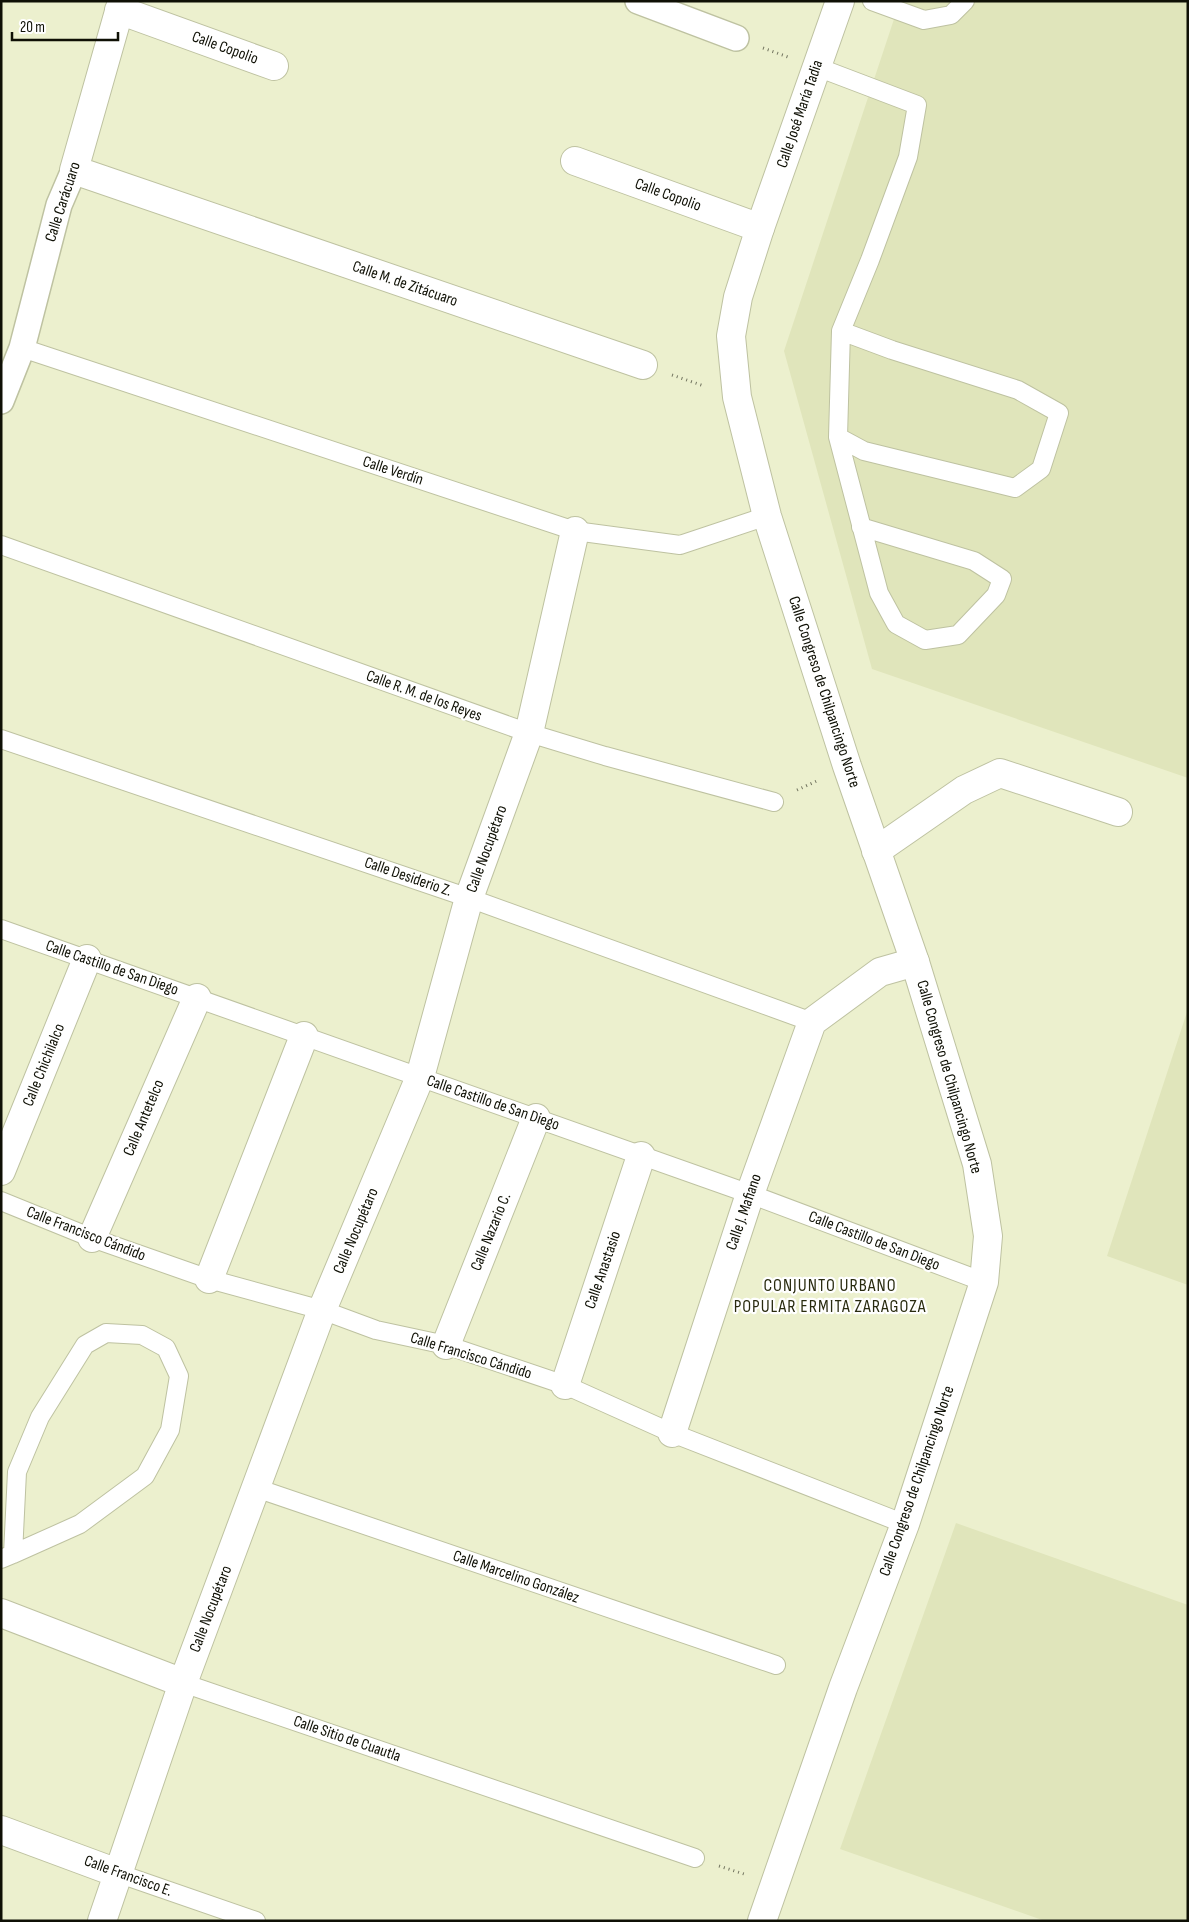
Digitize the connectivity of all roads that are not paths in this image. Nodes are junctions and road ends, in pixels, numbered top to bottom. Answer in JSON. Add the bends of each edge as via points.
{"nodes":[{"id":1,"x":638,"y":1,"type":"edge"},
{"id":2,"x":840,"y":1,"type":"edge"},
{"id":3,"x":872,"y":1,"type":"edge"},
{"id":4,"x":965,"y":1,"type":"edge"},
{"id":5,"x":120,"y":6,"type":"edge"},
{"id":6,"x":736,"y":38,"type":"road end"},
{"id":7,"x":274,"y":66,"type":"dead end"},
{"id":8,"x":817,"y":67,"type":"junction"},
{"id":9,"x":575,"y":161,"type":"dead end"},
{"id":10,"x":74,"y":170,"type":"junction"},
{"id":11,"x":760,"y":228,"type":"junction"},
{"id":12,"x":840,"y":331,"type":"junction"},
{"id":13,"x":22,"y":348,"type":"junction"},
{"id":14,"x":643,"y":366,"type":"road end"},
{"id":15,"x":1,"y":401,"type":"edge"},
{"id":16,"x":838,"y":437,"type":"junction"},
{"id":17,"x":767,"y":516,"type":"junction"},
{"id":18,"x":861,"y":527,"type":"junction"},
{"id":19,"x":575,"y":531,"type":"junction"},
{"id":20,"x":1,"y":545,"type":"edge"},
{"id":21,"x":529,"y":733,"type":"junction"},
{"id":22,"x":1,"y":739,"type":"edge"},
{"id":23,"x":774,"y":802,"type":"road end"},
{"id":24,"x":1118,"y":812,"type":"dead end"},
{"id":25,"x":876,"y":850,"type":"junction"},
{"id":26,"x":469,"y":898,"type":"junction"},
{"id":27,"x":1,"y":929,"type":"edge"},
{"id":28,"x":86,"y":959,"type":"junction"},
{"id":29,"x":915,"y":962,"type":"junction"},
{"id":30,"x":196,"y":998,"type":"junction"},
{"id":31,"x":812,"y":1022,"type":"junction"},
{"id":32,"x":304,"y":1036,"type":"junction"},
{"id":33,"x":420,"y":1078,"type":"junction"},
{"id":34,"x":536,"y":1118,"type":"junction"},
{"id":35,"x":642,"y":1156,"type":"junction"},
{"id":36,"x":1,"y":1172,"type":"edge"},
{"id":37,"x":750,"y":1194,"type":"junction"},
{"id":38,"x":1,"y":1201,"type":"edge"},
{"id":39,"x":92,"y":1238,"type":"junction"},
{"id":40,"x":209,"y":1279,"type":"junction"},
{"id":41,"x":984,"y":1282,"type":"junction"},
{"id":42,"x":322,"y":1310,"type":"junction"},
{"id":43,"x":446,"y":1345,"type":"junction"},
{"id":44,"x":564,"y":1385,"type":"junction"},
{"id":45,"x":672,"y":1433,"type":"junction"},
{"id":46,"x":256,"y":1488,"type":"junction"},
{"id":47,"x":905,"y":1524,"type":"junction"},
{"id":48,"x":7,"y":1556,"type":"edge"},
{"id":49,"x":1,"y":1613,"type":"edge"},
{"id":50,"x":776,"y":1665,"type":"dead end"},
{"id":51,"x":183,"y":1683,"type":"junction"},
{"id":52,"x":1,"y":1830,"type":"edge"},
{"id":53,"x":695,"y":1858,"type":"road end"},
{"id":54,"x":120,"y":1874,"type":"junction"},
{"id":55,"x":102,"y":1921,"type":"edge"},
{"id":56,"x":256,"y":1921,"type":"edge"},
{"id":57,"x":762,"y":1921,"type":"edge"}],
"edges":[{"from":1,"to":6,"type":"street"},
{"from":2,"to":8,"type":"street","name":"Calle José María Tadia"},
{"from":3,"to":4,"type":"lane","via":[[924,20],[951,15]]},
{"from":5,"to":7,"type":"street","name":"Calle Copolio"},
{"from":5,"to":10,"type":"street","name":"Calle Carácuaro"},
{"from":8,"to":11,"type":"street","name":"Calle José María Tadia"},
{"from":8,"to":12,"type":"lane","via":[[917,105],[908,157]]},
{"from":9,"to":11,"type":"street","name":"Calle Copolio"},
{"from":10,"to":13,"type":"street","name":"Calle Carácuaro","via":[[58,205]]},
{"from":10,"to":14,"type":"street","name":"Calle M. de Zitácuaro"},
{"from":11,"to":17,"type":"street","name":"Calle Congreso de Chilpancingo Norte","via":[[738,296],[731,336],[737,396]]},
{"from":12,"to":16,"type":"lane"},
{"from":12,"to":16,"type":"lane","via":[[1018,390],[1059,413],[1041,468],[1015,488],[864,451]]},
{"from":13,"to":15,"type":"street","name":"Calle Carácuaro"},
{"from":13,"to":19,"type":"lane","name":"Calle Verdín"},
{"from":16,"to":18,"type":"lane"},
{"from":17,"to":19,"type":"lane","name":"Calle Verdín","via":[[680,545]]},
{"from":17,"to":25,"type":"street","name":"Calle Congreso de Chilpancingo Norte"},
{"from":18,"to":18,"type":"lane","via":[[879,593],[896,624],[925,640],[958,635],[996,595],[1002,579],[974,561]]},
{"from":19,"to":21,"type":"street","name":"Calle Nocupétaro"},
{"from":20,"to":21,"type":"lane","name":"Calle R. M. de los Reyes"},
{"from":21,"to":23,"type":"lane","name":"Calle R. M. de los Reyes"},
{"from":21,"to":26,"type":"street","name":"Calle Nocupétaro"},
{"from":22,"to":26,"type":"lane","name":"Calle Desiderio Z."},
{"from":24,"to":25,"type":"street","via":[[1000,773],[964,790]]},
{"from":25,"to":29,"type":"street","name":"Calle Congreso de Chilpancingo Norte"},
{"from":26,"to":31,"type":"lane","name":"Calle Desiderio Z."},
{"from":26,"to":33,"type":"street","name":"Calle Nocupétaro"},
{"from":27,"to":28,"type":"lane","name":"Calle Castillo de San Diego"},
{"from":28,"to":30,"type":"lane","name":"Calle Castillo de San Diego"},
{"from":28,"to":36,"type":"street","name":"Calle Chichilalco"},
{"from":29,"to":31,"type":"street","via":[[880,972]]},
{"from":29,"to":41,"type":"street","name":"Calle Congreso de Chilpancingo Norte","via":[[977,1164],[988,1236]]},
{"from":30,"to":32,"type":"lane","name":"Calle Castillo de San Diego"},
{"from":30,"to":39,"type":"street","name":"Calle Antetelco"},
{"from":31,"to":37,"type":"street","name":"Calle J. Mafiano"},
{"from":32,"to":33,"type":"lane","name":"Calle Castillo de San Diego"},
{"from":32,"to":40,"type":"street"},
{"from":33,"to":34,"type":"lane","name":"Calle Castillo de San Diego"},
{"from":33,"to":42,"type":"street","name":"Calle Nocupétaro"},
{"from":34,"to":35,"type":"lane","name":"Calle Castillo de San Diego"},
{"from":34,"to":43,"type":"street","name":"Calle Nazario C."},
{"from":35,"to":37,"type":"lane","name":"Calle Castillo de San Diego"},
{"from":35,"to":44,"type":"street","name":"Calle Anastasio"},
{"from":37,"to":41,"type":"lane","name":"Calle Castillo de San Diego"},
{"from":37,"to":45,"type":"street","name":"Calle J. Mafiano"},
{"from":38,"to":39,"type":"lane","name":"Calle Francisco Cándido"},
{"from":39,"to":40,"type":"lane","name":"Calle Francisco Cándido"},
{"from":40,"to":42,"type":"lane","name":"Calle Francisco Cándido"},
{"from":41,"to":47,"type":"street","name":"Calle Congreso de Chilpancingo Norte"},
{"from":42,"to":43,"type":"lane","name":"Calle Francisco Cándido","via":[[376,1330]]},
{"from":42,"to":46,"type":"street","name":"Calle Nocupétaro"},
{"from":43,"to":44,"type":"lane","name":"Calle Francisco Cándido"},
{"from":44,"to":45,"type":"lane","name":"Calle Francisco Cándido"},
{"from":45,"to":47,"type":"lane","name":"Calle Francisco Cándido"},
{"from":46,"to":50,"type":"lane","name":"Calle Marcelino González"},
{"from":46,"to":51,"type":"street","name":"Calle Nocupétaro"},
{"from":47,"to":57,"type":"street","name":"Calle Congreso de Chilpancingo Norte","via":[[843,1688]]},
{"from":48,"to":48,"type":"lane","via":[[80,1524],[145,1476],[170,1430],[179,1376],[166,1348],[142,1335],[106,1333],[85,1345],[40,1417],[17,1472]]},
{"from":49,"to":51,"type":"street","name":"Calle Sitio de Cuautla"},
{"from":51,"to":53,"type":"lane","name":"Calle Sitio de Cuautla"},
{"from":51,"to":54,"type":"street","name":"Calle Nocupétaro"},
{"from":52,"to":54,"type":"street","name":"Calle Francisco E."},
{"from":54,"to":55,"type":"street","name":"Calle Nocupétaro"},
{"from":54,"to":56,"type":"lane","name":"Calle Francisco E."}]}
